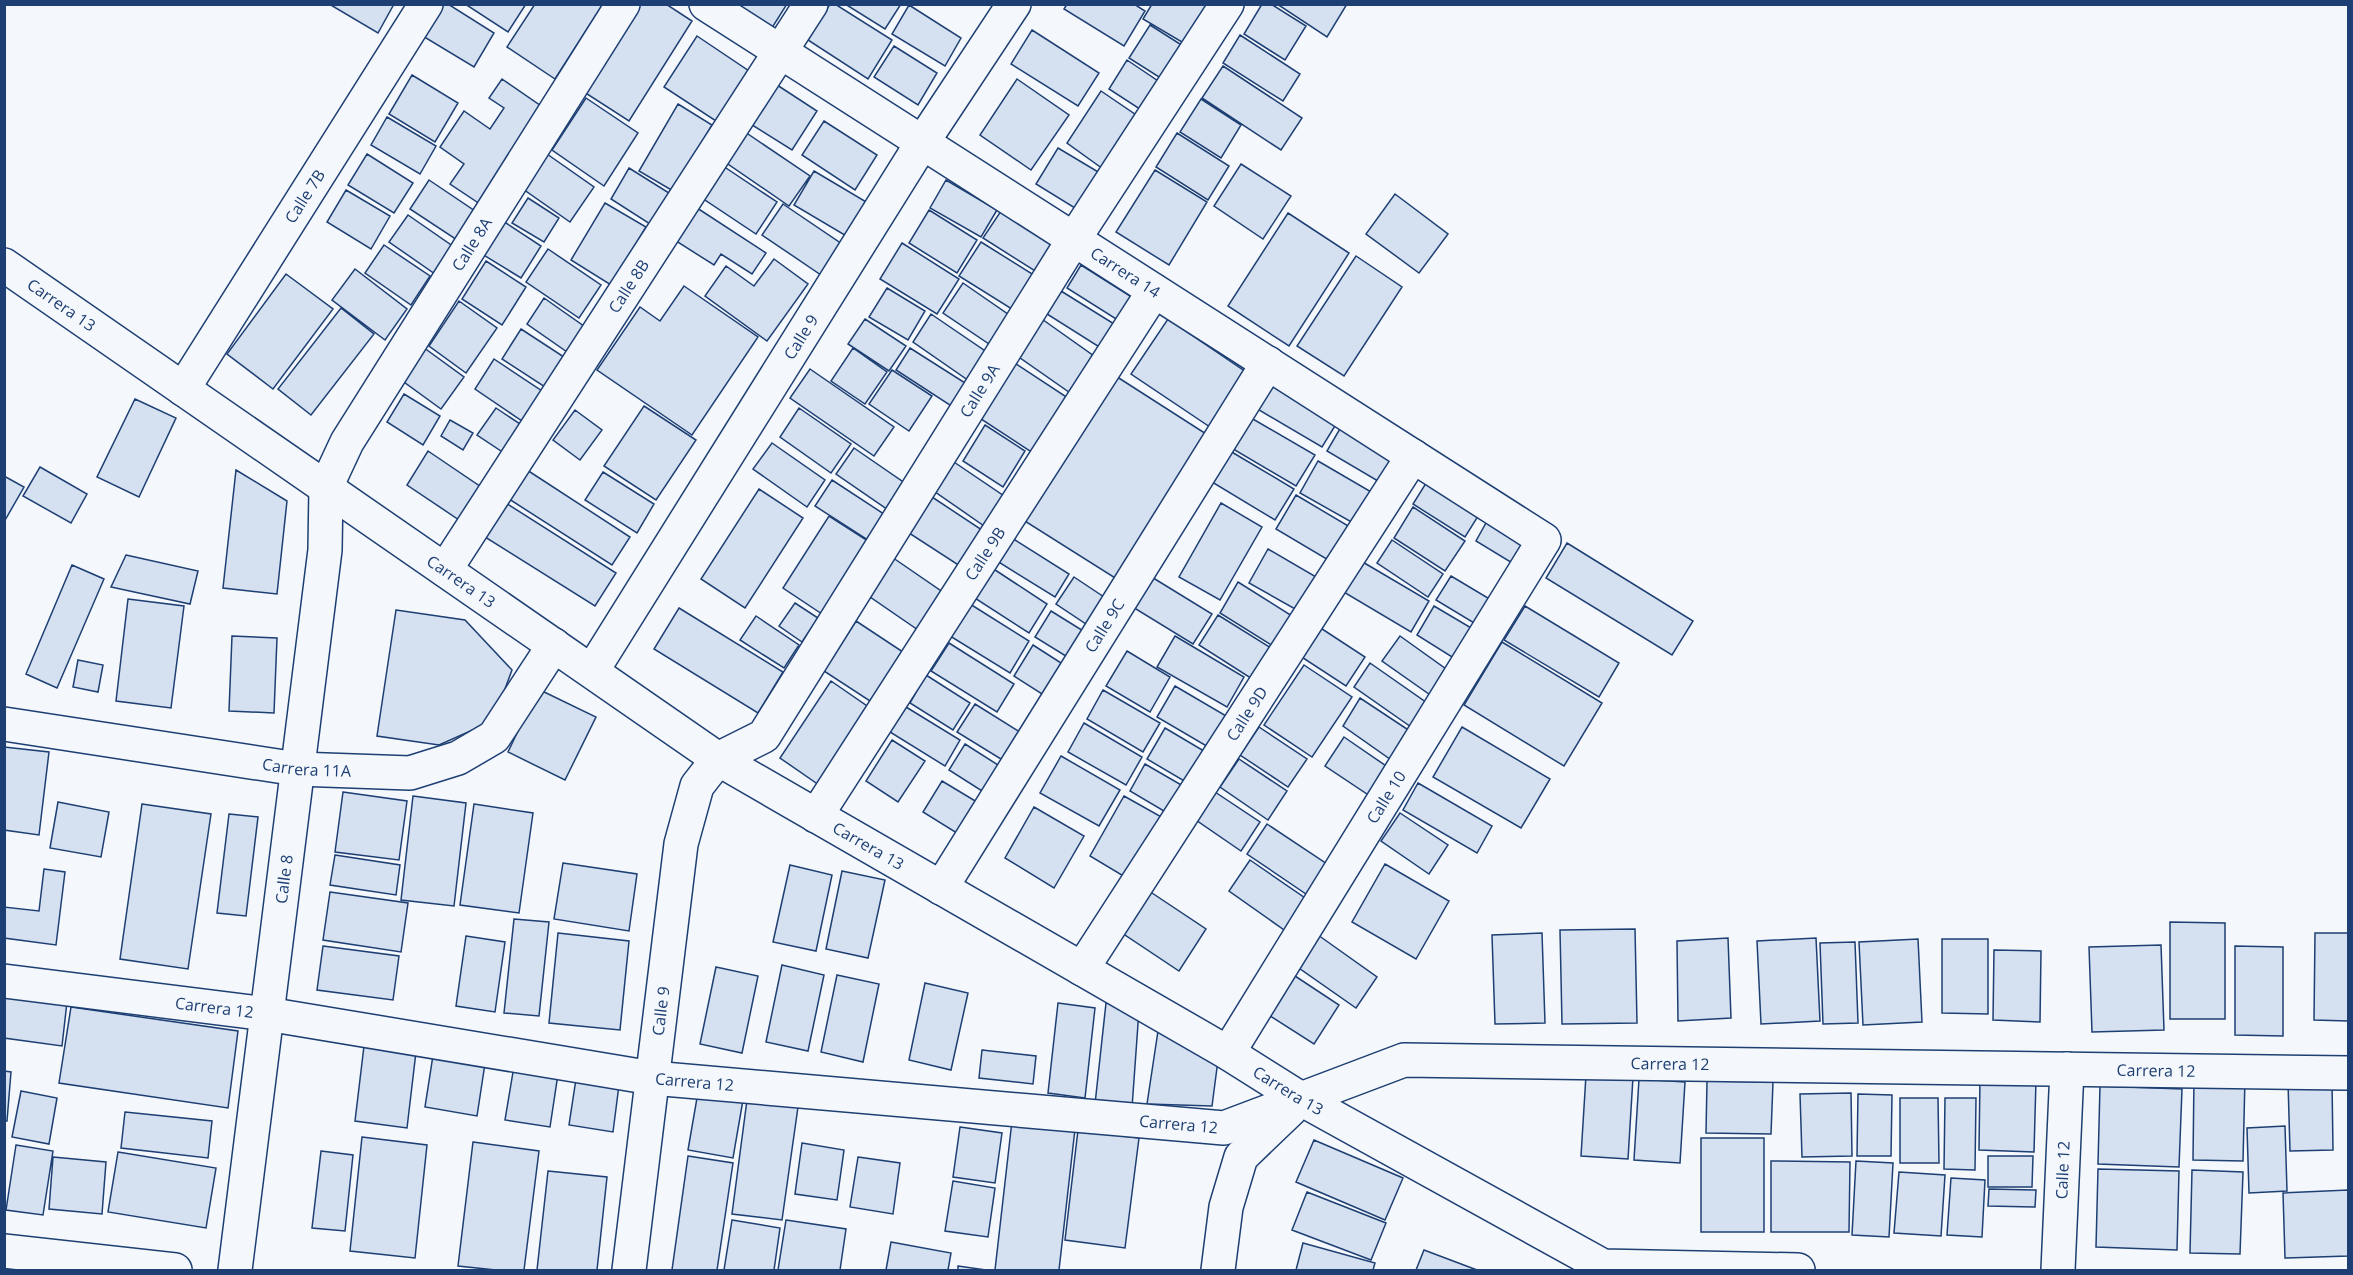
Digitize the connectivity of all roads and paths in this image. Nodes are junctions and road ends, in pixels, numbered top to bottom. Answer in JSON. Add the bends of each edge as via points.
{"nodes":[{"id":1,"x":426,"y":4,"type":"edge"},
{"id":2,"x":623,"y":4,"type":"edge"},
{"id":3,"x":706,"y":4,"type":"edge"},
{"id":4,"x":811,"y":4,"type":"edge"},
{"id":5,"x":1014,"y":4,"type":"edge"},
{"id":6,"x":1227,"y":4,"type":"edge"},
{"id":7,"x":779,"y":51,"type":"junction"},
{"id":8,"x":922,"y":143,"type":"junction"},
{"id":9,"x":1074,"y":239,"type":"junction"},
{"id":10,"x":4,"y":265,"type":"edge"},
{"id":11,"x":1154,"y":291,"type":"junction"},
{"id":12,"x":1268,"y":363,"type":"junction"},
{"id":13,"x":183,"y":389,"type":"junction"},
{"id":14,"x":1413,"y":456,"type":"junction"},
{"id":15,"x":326,"y":487,"type":"junction"},
{"id":16,"x":1544,"y":540,"type":"joint"},
{"id":17,"x":446,"y":570,"type":"junction"},
{"id":18,"x":554,"y":645,"type":"junction"},
{"id":19,"x":592,"y":671,"type":"junction"},
{"id":20,"x":4,"y":724,"type":"edge"},
{"id":21,"x":718,"y":759,"type":"junction"},
{"id":22,"x":297,"y":769,"type":"junction"},
{"id":23,"x":816,"y":816,"type":"junction"},
{"id":24,"x":941,"y":888,"type":"junction"},
{"id":25,"x":1082,"y":969,"type":"junction"},
{"id":26,"x":4,"y":981,"type":"edge"},
{"id":27,"x":267,"y":1014,"type":"junction"},
{"id":28,"x":1228,"y":1053,"type":"junction"},
{"id":29,"x":2067,"y":1069,"type":"junction"},
{"id":30,"x":2349,"y":1073,"type":"edge"},
{"id":31,"x":652,"y":1078,"type":"junction"},
{"id":32,"x":1301,"y":1099,"type":"junction"},
{"id":33,"x":4,"y":1251,"type":"edge"},
{"id":34,"x":175,"y":1270,"type":"edge"},
{"id":35,"x":235,"y":1270,"type":"edge"},
{"id":36,"x":629,"y":1270,"type":"edge"},
{"id":37,"x":1218,"y":1270,"type":"edge"},
{"id":38,"x":1798,"y":1270,"type":"edge"},
{"id":39,"x":2058,"y":1270,"type":"edge"}],
"edges":[{"from":1,"to":13,"type":"street","name":"Calle 7B"},
{"from":2,"to":15,"type":"street","name":"Calle 8A","via":[[347,442]]},
{"from":3,"to":7,"type":"street","name":"Carrera 14"},
{"from":4,"to":7,"type":"street","name":"Calle 8B"},
{"from":5,"to":8,"type":"street","name":"Calle 9"},
{"from":6,"to":9,"type":"street","name":"Calle 9A"},
{"from":7,"to":8,"type":"street","name":"Carrera 14"},
{"from":7,"to":17,"type":"street","name":"Calle 8B"},
{"from":8,"to":9,"type":"street","name":"Carrera 14"},
{"from":8,"to":19,"type":"street","name":"Calle 9"},
{"from":9,"to":11,"type":"street","name":"Carrera 14"},
{"from":9,"to":21,"type":"street","name":"Calle 9A","via":[[764,736]]},
{"from":10,"to":13,"type":"street","name":"Carrera 13"},
{"from":11,"to":12,"type":"street","name":"Carrera 14"},
{"from":11,"to":23,"type":"street","name":"Calle 9B"},
{"from":12,"to":14,"type":"street","name":"Carrera 14"},
{"from":12,"to":24,"type":"street","name":"Calle 9C"},
{"from":13,"to":15,"type":"street","name":"Carrera 13"},
{"from":14,"to":16,"type":"street","name":"Carrera 14"},
{"from":14,"to":25,"type":"street","name":"Calle 9D"},
{"from":15,"to":17,"type":"street","name":"Carrera 13"},
{"from":15,"to":22,"type":"street","name":"Calle 8","via":[[325,550]]},
{"from":16,"to":28,"type":"street","name":"Calle 10"},
{"from":17,"to":18,"type":"street","name":"Carrera 13"},
{"from":18,"to":19,"type":"street","name":"Carrera 13"},
{"from":18,"to":22,"type":"street","name":"Carrera 11A","via":[[494,738],[458,758],[410,773]]},
{"from":19,"to":21,"type":"street","name":"Carrera 13"},
{"from":20,"to":22,"type":"street","name":"Carrera 11A"},
{"from":21,"to":23,"type":"street","name":"Carrera 13"},
{"from":21,"to":31,"type":"street","name":"Calle 9","via":[[697,786],[681,844]]},
{"from":22,"to":27,"type":"street","name":"Calle 8"},
{"from":23,"to":24,"type":"street","name":"Carrera 13"},
{"from":24,"to":25,"type":"street","name":"Carrera 13"},
{"from":25,"to":28,"type":"street","name":"Carrera 13"},
{"from":26,"to":27,"type":"street","name":"Carrera 12"},
{"from":27,"to":31,"type":"street","name":"Carrera 12"},
{"from":27,"to":35,"type":"street","name":"Calle 8"},
{"from":28,"to":32,"type":"street","name":"Carrera 13"},
{"from":29,"to":30,"type":"street","name":"Carrera 12"},
{"from":29,"to":32,"type":"street","name":"Carrera 12","via":[[1404,1060]]},
{"from":29,"to":39,"type":"street","name":"Calle 12"},
{"from":31,"to":32,"type":"street","name":"Carrera 12","via":[[1224,1128]]},
{"from":31,"to":36,"type":"street","name":"Calle 9"},
{"from":32,"to":37,"type":"street","via":[[1241,1157],[1226,1207]]},
{"from":32,"to":38,"type":"street","name":"Carrera 13","via":[[1603,1266]]},
{"from":33,"to":34,"type":"street"}]}
